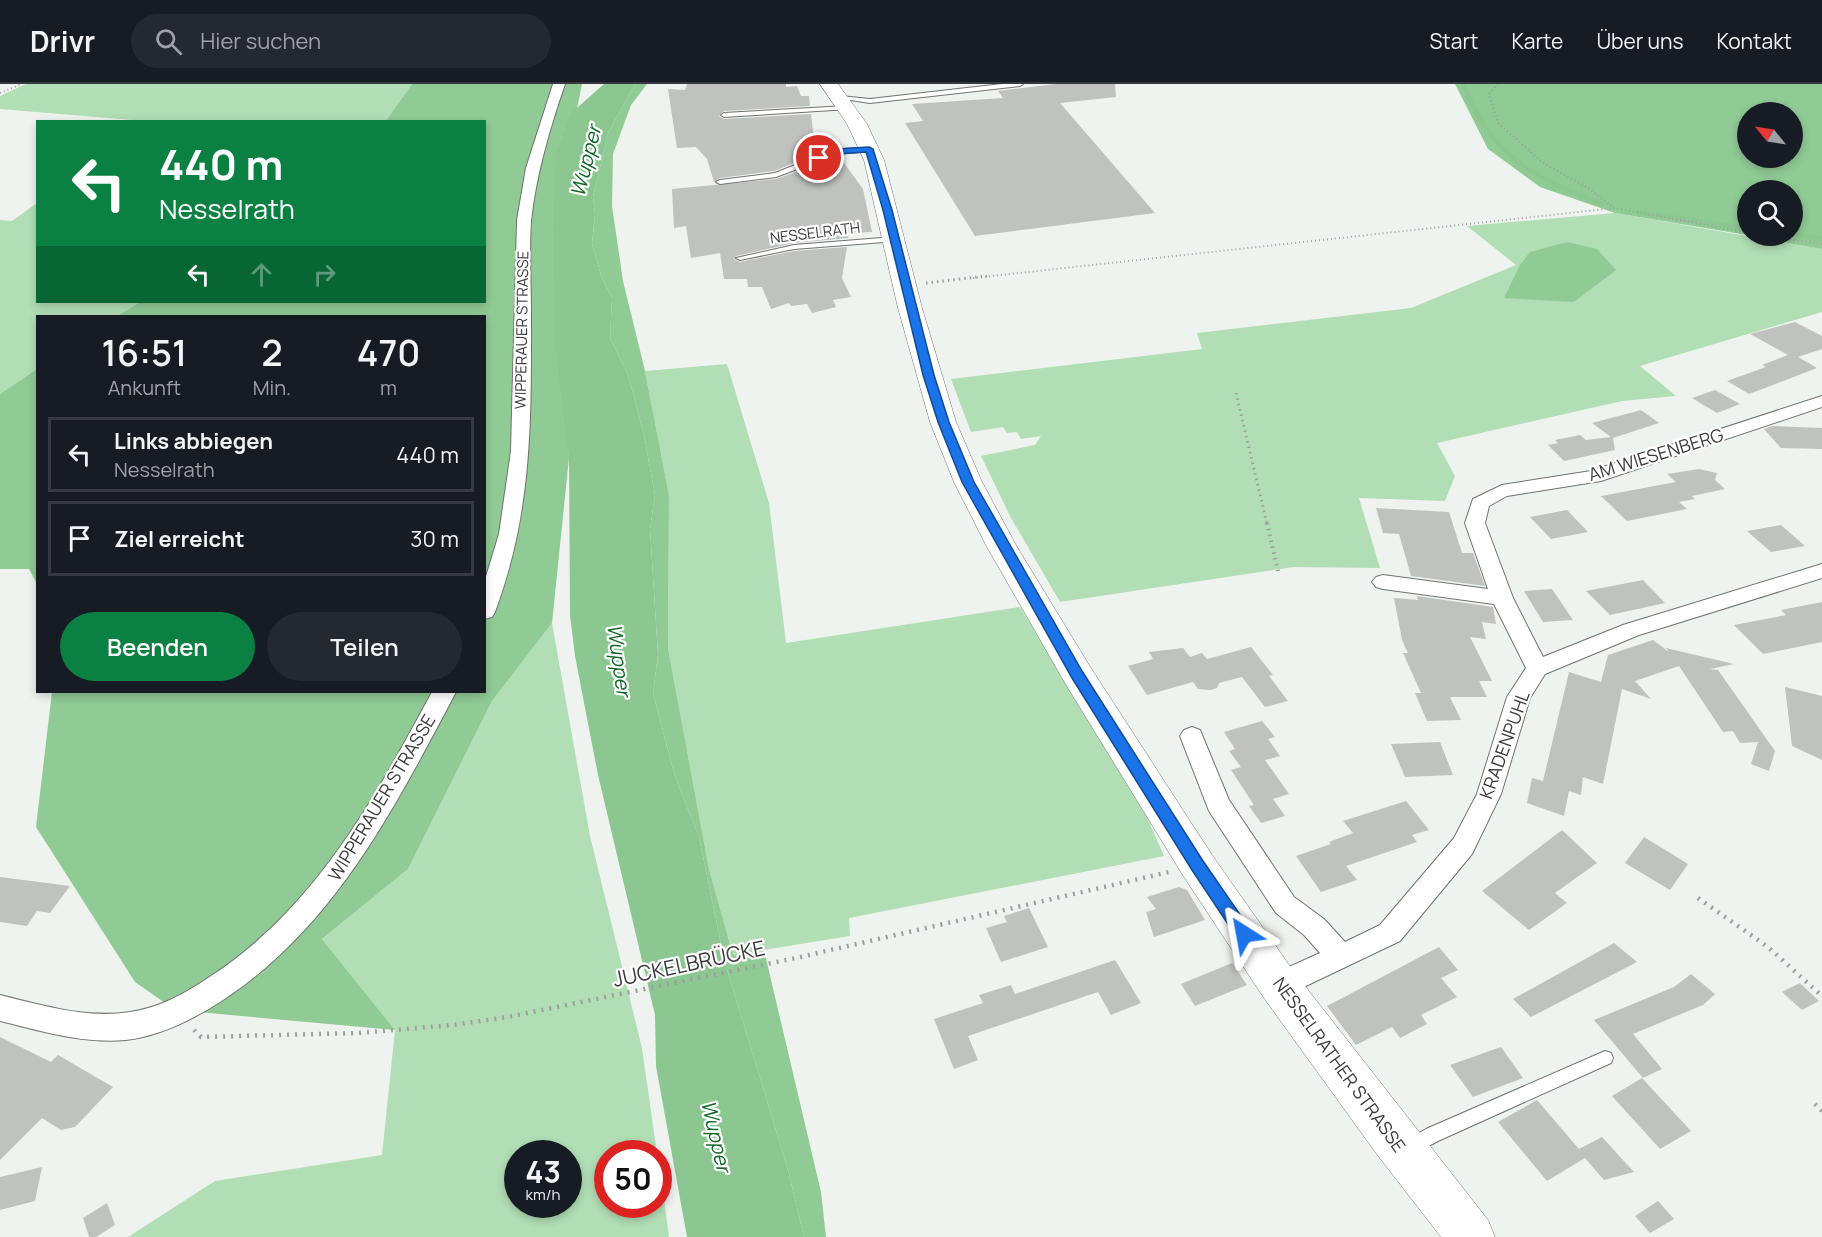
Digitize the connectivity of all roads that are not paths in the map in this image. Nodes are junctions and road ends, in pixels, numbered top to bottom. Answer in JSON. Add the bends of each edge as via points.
{"nodes":[{"id":1,"x":559,"y":84,"type":"edge"},
{"id":2,"x":1020,"y":84,"type":"edge"},
{"id":3,"x":838,"y":97,"type":"edge"},
{"id":4,"x":724,"y":115,"type":"dead end"},
{"id":5,"x":869,"y":149,"type":"junction"},
{"id":6,"x":720,"y":182,"type":"dead end"},
{"id":7,"x":894,"y":239,"type":"junction"},
{"id":8,"x":740,"y":258,"type":"dead end"},
{"id":9,"x":1822,"y":401,"type":"edge"},
{"id":10,"x":1822,"y":570,"type":"edge"},
{"id":11,"x":1383,"y":582,"type":"dead end"},
{"id":12,"x":1502,"y":598,"type":"junction"},
{"id":13,"x":486,"y":608,"type":"edge"},
{"id":14,"x":1537,"y":668,"type":"junction"},
{"id":15,"x":443,"y":693,"type":"edge"},
{"id":16,"x":1192,"y":736,"type":"dead end"},
{"id":17,"x":1341,"y":957,"type":"junction"},
{"id":18,"x":1279,"y":985,"type":"junction"},
{"id":19,"x":0,"y":1008,"type":"edge"},
{"id":20,"x":1605,"y":1058,"type":"dead end"},
{"id":21,"x":1403,"y":1152,"type":"junction"},
{"id":22,"x":1471,"y":1237,"type":"edge"}],
"edges":[{"from":1,"to":13,"type":"street","name":"WIPPERAUER STRASSE","via":[[538,152],[524,220],[518,461],[507,545]]},
{"from":2,"to":3,"type":"lane","via":[[870,101]]},
{"from":3,"to":4,"type":"lane"},
{"from":3,"to":5,"type":"main road","name":"NESSELRATHER STRASSE"},
{"from":5,"to":6,"type":"lane","via":[[836,152],[776,175]]},
{"from":5,"to":7,"type":"main road","name":"NESSELRATHER STRASSE"},
{"from":7,"to":8,"type":"lane","name":"NESSELRATH","via":[[794,247]]},
{"from":7,"to":18,"type":"main road","name":"NESSELRATHER STRASSE","via":[[928,375],[968,482],[1071,665],[1198,866]]},
{"from":9,"to":12,"type":"street","name":"AM WIESENBERG","via":[[1594,477],[1502,491],[1480,503],[1475,523]]},
{"from":10,"to":14,"type":"street","via":[[1631,630]]},
{"from":11,"to":12,"type":"street"},
{"from":12,"to":14,"type":"street","name":"AM WIESENBERG"},
{"from":14,"to":17,"type":"street","name":"KRADENPUHL","via":[[1519,697],[1489,794],[1463,846],[1390,933]]},
{"from":15,"to":19,"type":"street","name":"WIPPERAUER STRASSE","via":[[348,859],[317,901],[242,974],[178,1011],[117,1027],[65,1024]]},
{"from":16,"to":17,"type":"street","via":[[1218,804],[1285,905],[1314,927]]},
{"from":17,"to":18,"type":"street","name":"KRADENPUHL"},
{"from":18,"to":21,"type":"main road","name":"NESSELRATHER STRASSE"},
{"from":20,"to":21,"type":"lane","via":[[1432,1135]]},
{"from":21,"to":22,"type":"main road","name":"NESSELRATHER STRASSE"}]}
